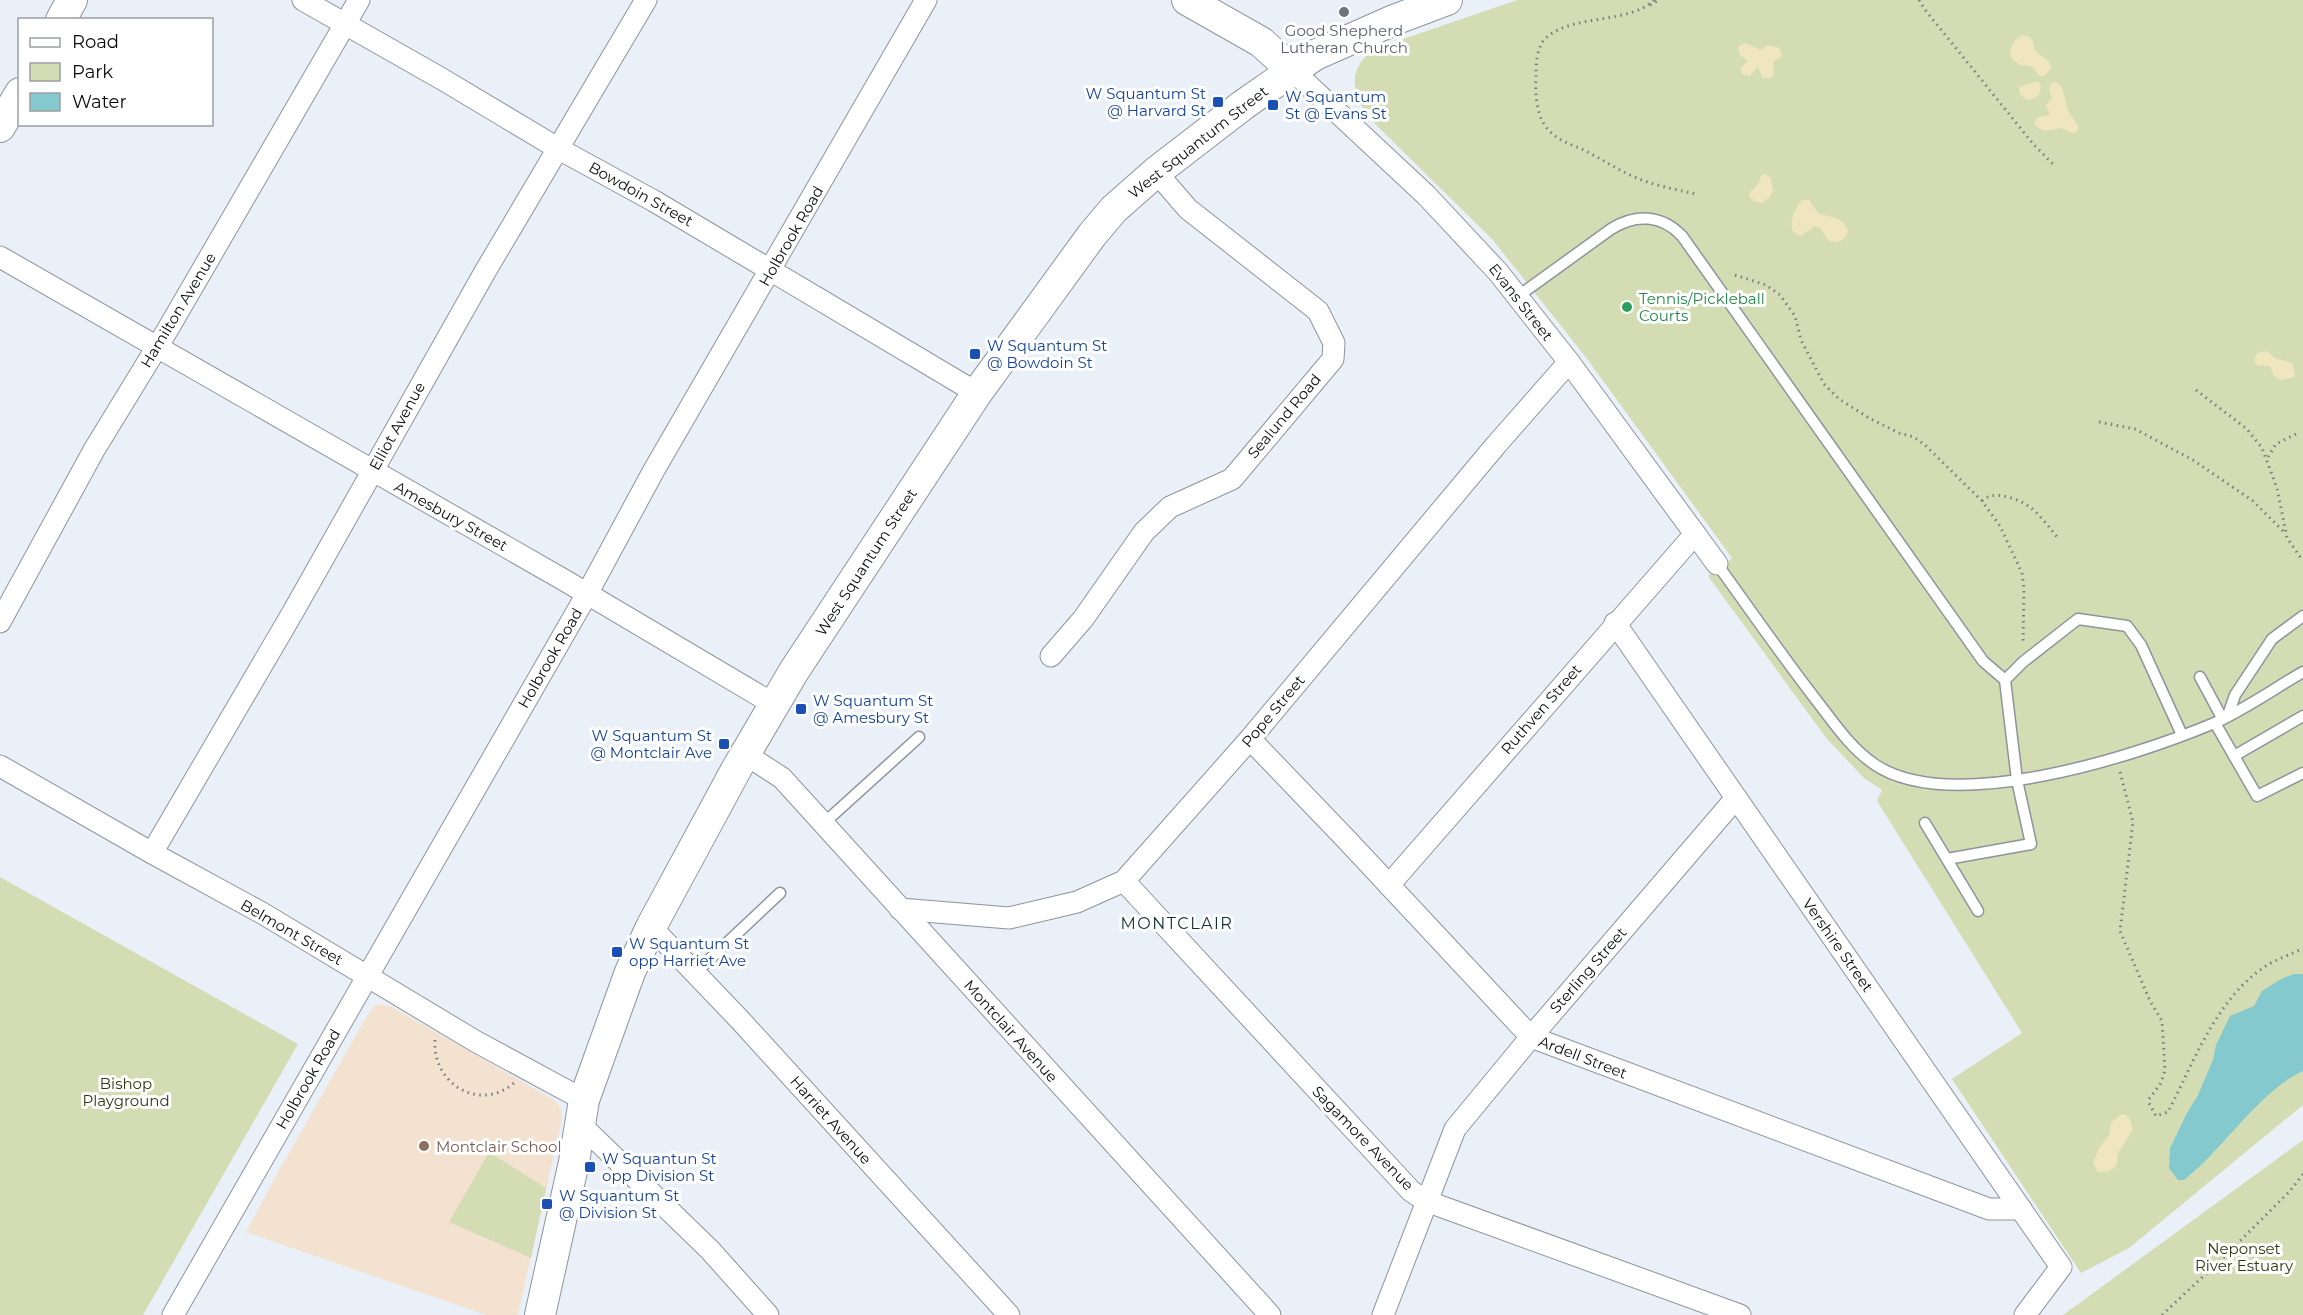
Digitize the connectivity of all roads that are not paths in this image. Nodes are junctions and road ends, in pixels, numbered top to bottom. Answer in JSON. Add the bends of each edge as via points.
{"nodes":[{"id":1,"x":72,"y":0,"type":"edge"},
{"id":2,"x":303,"y":0,"type":"edge"},
{"id":3,"x":358,"y":0,"type":"edge"},
{"id":4,"x":646,"y":0,"type":"edge"},
{"id":5,"x":926,"y":0,"type":"edge"},
{"id":6,"x":1187,"y":0,"type":"edge"},
{"id":7,"x":1447,"y":0,"type":"edge"},
{"id":8,"x":62,"y":18,"type":"edge"},
{"id":9,"x":344,"y":25,"type":"junction"},
{"id":10,"x":1292,"y":70,"type":"junction"},
{"id":11,"x":18,"y":96,"type":"edge"},
{"id":12,"x":0,"y":127,"type":"edge"},
{"id":13,"x":559,"y":149,"type":"junction"},
{"id":14,"x":1156,"y":172,"type":"junction"},
{"id":15,"x":0,"y":257,"type":"edge"},
{"id":16,"x":772,"y":270,"type":"junction"},
{"id":17,"x":1516,"y":297,"type":"junction"},
{"id":18,"x":158,"y":347,"type":"junction"},
{"id":19,"x":1569,"y":362,"type":"junction"},
{"id":20,"x":977,"y":393,"type":"junction"},
{"id":21,"x":372,"y":471,"type":"junction"},
{"id":22,"x":1695,"y":534,"type":"junction"},
{"id":23,"x":1717,"y":564,"type":"joint"},
{"id":24,"x":587,"y":594,"type":"junction"},
{"id":25,"x":2303,"y":616,"type":"edge"},
{"id":26,"x":0,"y":622,"type":"edge"},
{"id":27,"x":1616,"y":623,"type":"junction"},
{"id":28,"x":1051,"y":656,"type":"dead end"},
{"id":29,"x":2303,"y":672,"type":"edge"},
{"id":30,"x":2200,"y":677,"type":"dead end"},
{"id":31,"x":2005,"y":680,"type":"junction"},
{"id":32,"x":775,"y":705,"type":"junction"},
{"id":33,"x":2303,"y":716,"type":"edge"},
{"id":34,"x":2222,"y":718,"type":"junction"},
{"id":35,"x":2182,"y":735,"type":"junction"},
{"id":36,"x":919,"y":737,"type":"dead end"},
{"id":37,"x":1250,"y":739,"type":"junction"},
{"id":38,"x":745,"y":754,"type":"junction"},
{"id":39,"x":2234,"y":756,"type":"junction"},
{"id":40,"x":0,"y":766,"type":"edge"},
{"id":41,"x":2303,"y":773,"type":"edge"},
{"id":42,"x":2017,"y":780,"type":"junction"},
{"id":43,"x":1736,"y":798,"type":"junction"},
{"id":44,"x":1925,"y":823,"type":"dead end"},
{"id":45,"x":823,"y":824,"type":"junction"},
{"id":46,"x":152,"y":853,"type":"junction"},
{"id":47,"x":1947,"y":859,"type":"junction"},
{"id":48,"x":1124,"y":881,"type":"junction"},
{"id":49,"x":1389,"y":885,"type":"junction"},
{"id":50,"x":780,"y":893,"type":"dead end"},
{"id":51,"x":900,"y":909,"type":"junction"},
{"id":52,"x":1978,"y":911,"type":"dead end"},
{"id":53,"x":651,"y":927,"type":"junction"},
{"id":54,"x":695,"y":973,"type":"junction"},
{"id":55,"x":368,"y":976,"type":"junction"},
{"id":56,"x":1531,"y":1037,"type":"junction"},
{"id":57,"x":583,"y":1113,"type":"junction"},
{"id":58,"x":1426,"y":1201,"type":"junction"},
{"id":59,"x":2021,"y":1209,"type":"junction"},
{"id":60,"x":178,"y":1313,"type":"edge"},
{"id":61,"x":540,"y":1315,"type":"edge"},
{"id":62,"x":768,"y":1315,"type":"edge"},
{"id":63,"x":1009,"y":1315,"type":"edge"},
{"id":64,"x":1270,"y":1315,"type":"edge"},
{"id":65,"x":1383,"y":1315,"type":"edge"},
{"id":66,"x":1740,"y":1315,"type":"edge"},
{"id":67,"x":2025,"y":1315,"type":"edge"}],
"edges":[{"from":1,"to":8,"type":"main road"},
{"from":2,"to":9,"type":"street","name":"Bowdoin Street"},
{"from":3,"to":9,"type":"street","name":"Hamilton Avenue"},
{"from":4,"to":13,"type":"street","name":"Elliot Avenue"},
{"from":5,"to":16,"type":"street","name":"Holbrook Road"},
{"from":6,"to":10,"type":"main road","via":[[1261,42]]},
{"from":7,"to":10,"type":"main road","name":"West Squantum Street","via":[[1345,41]]},
{"from":9,"to":13,"type":"street","name":"Bowdoin Street"},
{"from":9,"to":18,"type":"street","name":"Hamilton Avenue"},
{"from":10,"to":14,"type":"main road","name":"West Squantum Street"},
{"from":10,"to":17,"type":"street","name":"Evans Street","via":[[1439,208]]},
{"from":11,"to":12,"type":"main road"},
{"from":13,"to":16,"type":"street","name":"Bowdoin Street"},
{"from":13,"to":21,"type":"street","name":"Elliot Avenue"},
{"from":14,"to":20,"type":"main road","name":"West Squantum Street","via":[[1114,209],[1081,247]]},
{"from":14,"to":28,"type":"street","name":"Sealund Road","via":[[1188,209],[1318,311],[1334,343],[1333,358],[1232,479],[1170,507],[1144,532],[1083,619]]},
{"from":15,"to":18,"type":"street","name":"Amesbury Street"},
{"from":16,"to":20,"type":"street","name":"Bowdoin Street"},
{"from":16,"to":24,"type":"street","name":"Holbrook Road","via":[[654,470]]},
{"from":17,"to":19,"type":"street","name":"Evans Street"},
{"from":17,"to":31,"type":"lane","via":[[1617,225],[1639,217],[1670,226],[1682,236],[1983,661]]},
{"from":18,"to":21,"type":"street","name":"Amesbury Street"},
{"from":18,"to":26,"type":"street","name":"Hamilton Avenue","via":[[94,450]]},
{"from":19,"to":22,"type":"street","name":"Evans Street"},
{"from":19,"to":37,"type":"street","name":"Pope Street"},
{"from":20,"to":32,"type":"main road","name":"West Squantum Street"},
{"from":21,"to":24,"type":"street","name":"Amesbury Street"},
{"from":21,"to":46,"type":"street","name":"Elliot Avenue"},
{"from":22,"to":23,"type":"street","name":"Evans Street"},
{"from":22,"to":27,"type":"street","name":"Ruthven Street"},
{"from":23,"to":42,"type":"lane","via":[[1845,737],[1866,758],[1892,774],[1930,783],[1961,785]]},
{"from":24,"to":32,"type":"street","name":"Amesbury Street"},
{"from":24,"to":55,"type":"street","name":"Holbrook Road"},
{"from":25,"to":34,"type":"lane","via":[[2272,639]]},
{"from":27,"to":43,"type":"street","name":"Vershire Street"},
{"from":27,"to":49,"type":"street","name":"Ruthven Street"},
{"from":29,"to":34,"type":"lane"},
{"from":30,"to":34,"type":"lane"},
{"from":31,"to":35,"type":"lane","via":[[2078,619],[2127,626],[2141,645]]},
{"from":31,"to":42,"type":"lane"},
{"from":32,"to":38,"type":"main road","name":"West Squantum Street"},
{"from":33,"to":39,"type":"lane"},
{"from":34,"to":35,"type":"lane"},
{"from":34,"to":39,"type":"lane"},
{"from":35,"to":42,"type":"lane"},
{"from":36,"to":45,"type":"lane"},
{"from":37,"to":48,"type":"street","name":"Pope Street"},
{"from":37,"to":49,"type":"street","name":"Ardell Street"},
{"from":38,"to":45,"type":"street","name":"Montclair Avenue","via":[[782,778]]},
{"from":38,"to":53,"type":"main road","name":"West Squantum Street"},
{"from":39,"to":41,"type":"lane","via":[[2257,796]]},
{"from":40,"to":46,"type":"street","name":"Belmont Street"},
{"from":42,"to":47,"type":"lane","via":[[2031,844]]},
{"from":43,"to":56,"type":"street","name":"Sterling Street"},
{"from":43,"to":59,"type":"street","name":"Vershire Street"},
{"from":44,"to":47,"type":"lane"},
{"from":45,"to":51,"type":"street","name":"Montclair Avenue"},
{"from":46,"to":55,"type":"street","name":"Belmont Street"},
{"from":47,"to":52,"type":"lane"},
{"from":48,"to":51,"type":"street","name":"Pope Street","via":[[1077,902],[1010,918]]},
{"from":48,"to":58,"type":"street","name":"Sagamore Avenue","via":[[1411,1191]]},
{"from":49,"to":56,"type":"street","name":"Ardell Street"},
{"from":50,"to":54,"type":"lane"},
{"from":51,"to":64,"type":"street","name":"Montclair Avenue"},
{"from":53,"to":54,"type":"street","name":"Harriet Avenue"},
{"from":53,"to":57,"type":"main road","name":"West Squantum Street","via":[[630,972]]},
{"from":54,"to":63,"type":"street","name":"Harriet Avenue"},
{"from":55,"to":57,"type":"street","name":"Belmont Street"},
{"from":55,"to":60,"type":"street","name":"Holbrook Road"},
{"from":56,"to":58,"type":"street","name":"Sterling Street","via":[[1455,1129]]},
{"from":56,"to":59,"type":"street","name":"Ardell Street","via":[[1989,1209]]},
{"from":57,"to":61,"type":"main road","name":"West Squantum Street"},
{"from":57,"to":62,"type":"street","name":"Belmont Street"},
{"from":58,"to":65,"type":"street","name":"Sterling Street"},
{"from":58,"to":66,"type":"street","name":"Sagamore Avenue"},
{"from":59,"to":67,"type":"street","name":"Vershire Street","via":[[2061,1267]]}]}
